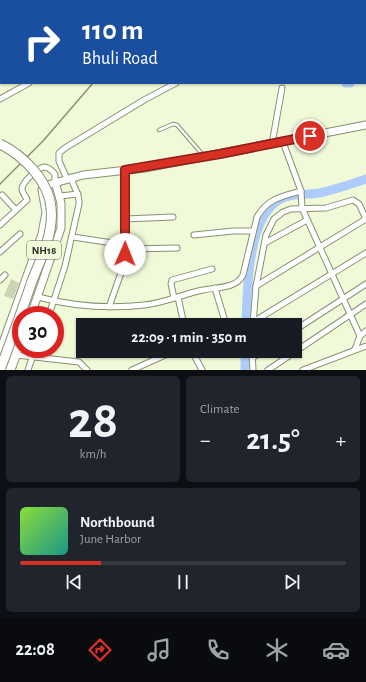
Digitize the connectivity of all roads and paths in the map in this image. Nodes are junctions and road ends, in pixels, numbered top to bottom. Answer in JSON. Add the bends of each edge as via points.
{"nodes":[{"id":1,"x":27,"y":84,"type":"edge"},
{"id":2,"x":174,"y":84,"type":"edge"},
{"id":3,"x":282,"y":88,"type":"dead end"},
{"id":4,"x":0,"y":99,"type":"edge"},
{"id":5,"x":366,"y":125,"type":"edge"},
{"id":6,"x":159,"y":130,"type":"dead end"},
{"id":7,"x":0,"y":137,"type":"edge"},
{"id":8,"x":283,"y":142,"type":"junction"},
{"id":9,"x":0,"y":144,"type":"edge"},
{"id":10,"x":272,"y":144,"type":"junction"},
{"id":11,"x":204,"y":157,"type":"junction"},
{"id":12,"x":125,"y":170,"type":"junction"},
{"id":13,"x":69,"y":178,"type":"junction"},
{"id":14,"x":55,"y":182,"type":"junction"},
{"id":15,"x":7,"y":191,"type":"dead end"},
{"id":16,"x":301,"y":192,"type":"junction"},
{"id":17,"x":78,"y":194,"type":"junction"},
{"id":18,"x":1,"y":196,"type":"edge"},
{"id":19,"x":60,"y":196,"type":"junction"},
{"id":20,"x":302,"y":208,"type":"junction"},
{"id":21,"x":16,"y":210,"type":"junction"},
{"id":22,"x":173,"y":217,"type":"dead end"},
{"id":23,"x":125,"y":219,"type":"junction"},
{"id":24,"x":366,"y":219,"type":"edge"},
{"id":25,"x":307,"y":220,"type":"junction"},
{"id":26,"x":0,"y":225,"type":"edge"},
{"id":27,"x":254,"y":231,"type":"junction"},
{"id":28,"x":20,"y":234,"type":"dead end"},
{"id":29,"x":194,"y":235,"type":"dead end"},
{"id":30,"x":73,"y":237,"type":"junction"},
{"id":31,"x":265,"y":243,"type":"junction"},
{"id":32,"x":126,"y":247,"type":"junction"},
{"id":33,"x":320,"y":247,"type":"junction"},
{"id":34,"x":177,"y":248,"type":"dead end"},
{"id":35,"x":0,"y":252,"type":"edge"},
{"id":36,"x":366,"y":253,"type":"edge"},
{"id":37,"x":212,"y":269,"type":"dead end"},
{"id":38,"x":332,"y":273,"type":"junction"},
{"id":39,"x":5,"y":275,"type":"dead end"},
{"id":40,"x":0,"y":280,"type":"edge"},
{"id":41,"x":366,"y":284,"type":"edge"},
{"id":42,"x":256,"y":286,"type":"junction"},
{"id":43,"x":215,"y":288,"type":"junction"},
{"id":44,"x":38,"y":297,"type":"junction"},
{"id":45,"x":176,"y":297,"type":"junction"},
{"id":46,"x":344,"y":298,"type":"junction"},
{"id":47,"x":52,"y":301,"type":"junction"},
{"id":48,"x":366,"y":304,"type":"edge"},
{"id":49,"x":28,"y":306,"type":"edge"},
{"id":50,"x":34,"y":306,"type":"edge"},
{"id":51,"x":51,"y":306,"type":"edge"},
{"id":52,"x":109,"y":307,"type":"junction"},
{"id":53,"x":350,"y":314,"type":"junction"},
{"id":54,"x":182,"y":318,"type":"edge"},
{"id":55,"x":224,"y":318,"type":"edge"},
{"id":56,"x":253,"y":318,"type":"edge"},
{"id":57,"x":262,"y":318,"type":"edge"},
{"id":58,"x":302,"y":325,"type":"edge"},
{"id":59,"x":366,"y":331,"type":"edge"},
{"id":60,"x":360,"y":336,"type":"junction"},
{"id":61,"x":2,"y":341,"type":"edge"},
{"id":62,"x":366,"y":346,"type":"edge"},
{"id":63,"x":355,"y":349,"type":"junction"},
{"id":64,"x":0,"y":351,"type":"edge"},
{"id":65,"x":12,"y":351,"type":"edge"},
{"id":66,"x":15,"y":358,"type":"edge"},
{"id":67,"x":32,"y":358,"type":"joint"},
{"id":68,"x":159,"y":358,"type":"edge"},
{"id":69,"x":196,"y":358,"type":"edge"},
{"id":70,"x":252,"y":358,"type":"edge"},
{"id":71,"x":0,"y":370,"type":"edge"},
{"id":72,"x":5,"y":370,"type":"edge"},
{"id":73,"x":11,"y":370,"type":"edge"},
{"id":74,"x":28,"y":370,"type":"edge"},
{"id":75,"x":87,"y":370,"type":"edge"},
{"id":76,"x":132,"y":370,"type":"edge"},
{"id":77,"x":202,"y":370,"type":"edge"},
{"id":78,"x":253,"y":370,"type":"edge"},
{"id":79,"x":268,"y":370,"type":"edge"},
{"id":80,"x":303,"y":370,"type":"edge"}],
"edges":[{"from":1,"to":4,"type":"street"},
{"from":2,"to":13,"type":"street","via":[[59,153],[59,161]]},
{"from":3,"to":10,"type":"street"},
{"from":5,"to":8,"type":"main road"},
{"from":6,"to":11,"type":"lane","via":[[169,125],[177,125]]},
{"from":7,"to":49,"type":"highway","number":"NH18","via":[[15,146],[39,169],[52,189],[56,204],[57,219],[54,233]]},
{"from":8,"to":10,"type":"main road"},
{"from":8,"to":16,"type":"street"},
{"from":9,"to":71,"type":"highway","number":"NH18","bridge":true,"via":[[22,159],[42,182],[50,198],[52,216],[48,240]]},
{"from":10,"to":11,"type":"main road"},
{"from":11,"to":12,"type":"main road"},
{"from":12,"to":13,"type":"main road"},
{"from":12,"to":23,"type":"street"},
{"from":13,"to":14,"type":"main road"},
{"from":13,"to":17,"type":"street"},
{"from":14,"to":19,"type":"main road"},
{"from":14,"to":21,"type":"street","via":[[55,174],[49,168],[35,172],[22,185],[27,200]]},
{"from":14,"to":61,"type":"main road","via":[[44,186],[42,190],[46,212],[42,234]]},
{"from":15,"to":18,"type":"street"},
{"from":16,"to":20,"type":"street"},
{"from":16,"to":27,"type":"street","via":[[282,196],[267,204],[257,217]]},
{"from":17,"to":19,"type":"street"},
{"from":17,"to":30,"type":"street","via":[[79,204]]},
{"from":18,"to":21,"type":"street"},
{"from":19,"to":44,"type":"main road","via":[[61,228]]},
{"from":20,"to":24,"type":"street","via":[[326,208],[353,200],[359,204]]},
{"from":20,"to":25,"type":"street"},
{"from":20,"to":31,"type":"street","via":[[283,212],[274,219],[268,228]]},
{"from":21,"to":26,"type":"street"},
{"from":22,"to":23,"type":"street"},
{"from":23,"to":32,"type":"street"},
{"from":24,"to":33,"type":"street"},
{"from":25,"to":31,"type":"street"},
{"from":25,"to":33,"type":"street"},
{"from":27,"to":29,"type":"street","via":[[232,230]]},
{"from":27,"to":43,"type":"street","via":[[240,281],[234,285]]},
{"from":28,"to":35,"type":"street"},
{"from":30,"to":32,"type":"street"},
{"from":30,"to":47,"type":"street"},
{"from":31,"to":42,"type":"street"},
{"from":32,"to":34,"type":"street"},
{"from":32,"to":52,"type":"street","via":[[122,270]]},
{"from":33,"to":38,"type":"street"},
{"from":33,"to":42,"type":"street"},
{"from":36,"to":38,"type":"street"},
{"from":37,"to":45,"type":"street","via":[[172,280]]},
{"from":38,"to":46,"type":"street"},
{"from":38,"to":57,"type":"street"},
{"from":39,"to":40,"type":"street"},
{"from":41,"to":46,"type":"street"},
{"from":42,"to":56,"type":"street"},
{"from":43,"to":45,"type":"street"},
{"from":43,"to":55,"type":"street"},
{"from":44,"to":47,"type":"street"},
{"from":44,"to":50,"type":"main road"},
{"from":45,"to":52,"type":"street","via":[[144,305]]},
{"from":45,"to":54,"type":"street"},
{"from":46,"to":53,"type":"street"},
{"from":46,"to":58,"type":"street"},
{"from":47,"to":51,"type":"street"},
{"from":47,"to":52,"type":"street"},
{"from":48,"to":53,"type":"street"},
{"from":53,"to":60,"type":"street"},
{"from":53,"to":79,"type":"street"},
{"from":59,"to":60,"type":"street"},
{"from":60,"to":63,"type":"street"},
{"from":61,"to":64,"type":"main road"},
{"from":62,"to":63,"type":"street"},
{"from":63,"to":80,"type":"street"},
{"from":65,"to":72,"type":"highway"},
{"from":66,"to":73,"type":"main road"},
{"from":67,"to":74,"type":"street"},
{"from":67,"to":75,"type":"street","via":[[79,362]]},
{"from":68,"to":76,"type":"street"},
{"from":69,"to":77,"type":"street"},
{"from":70,"to":78,"type":"street"}]}
